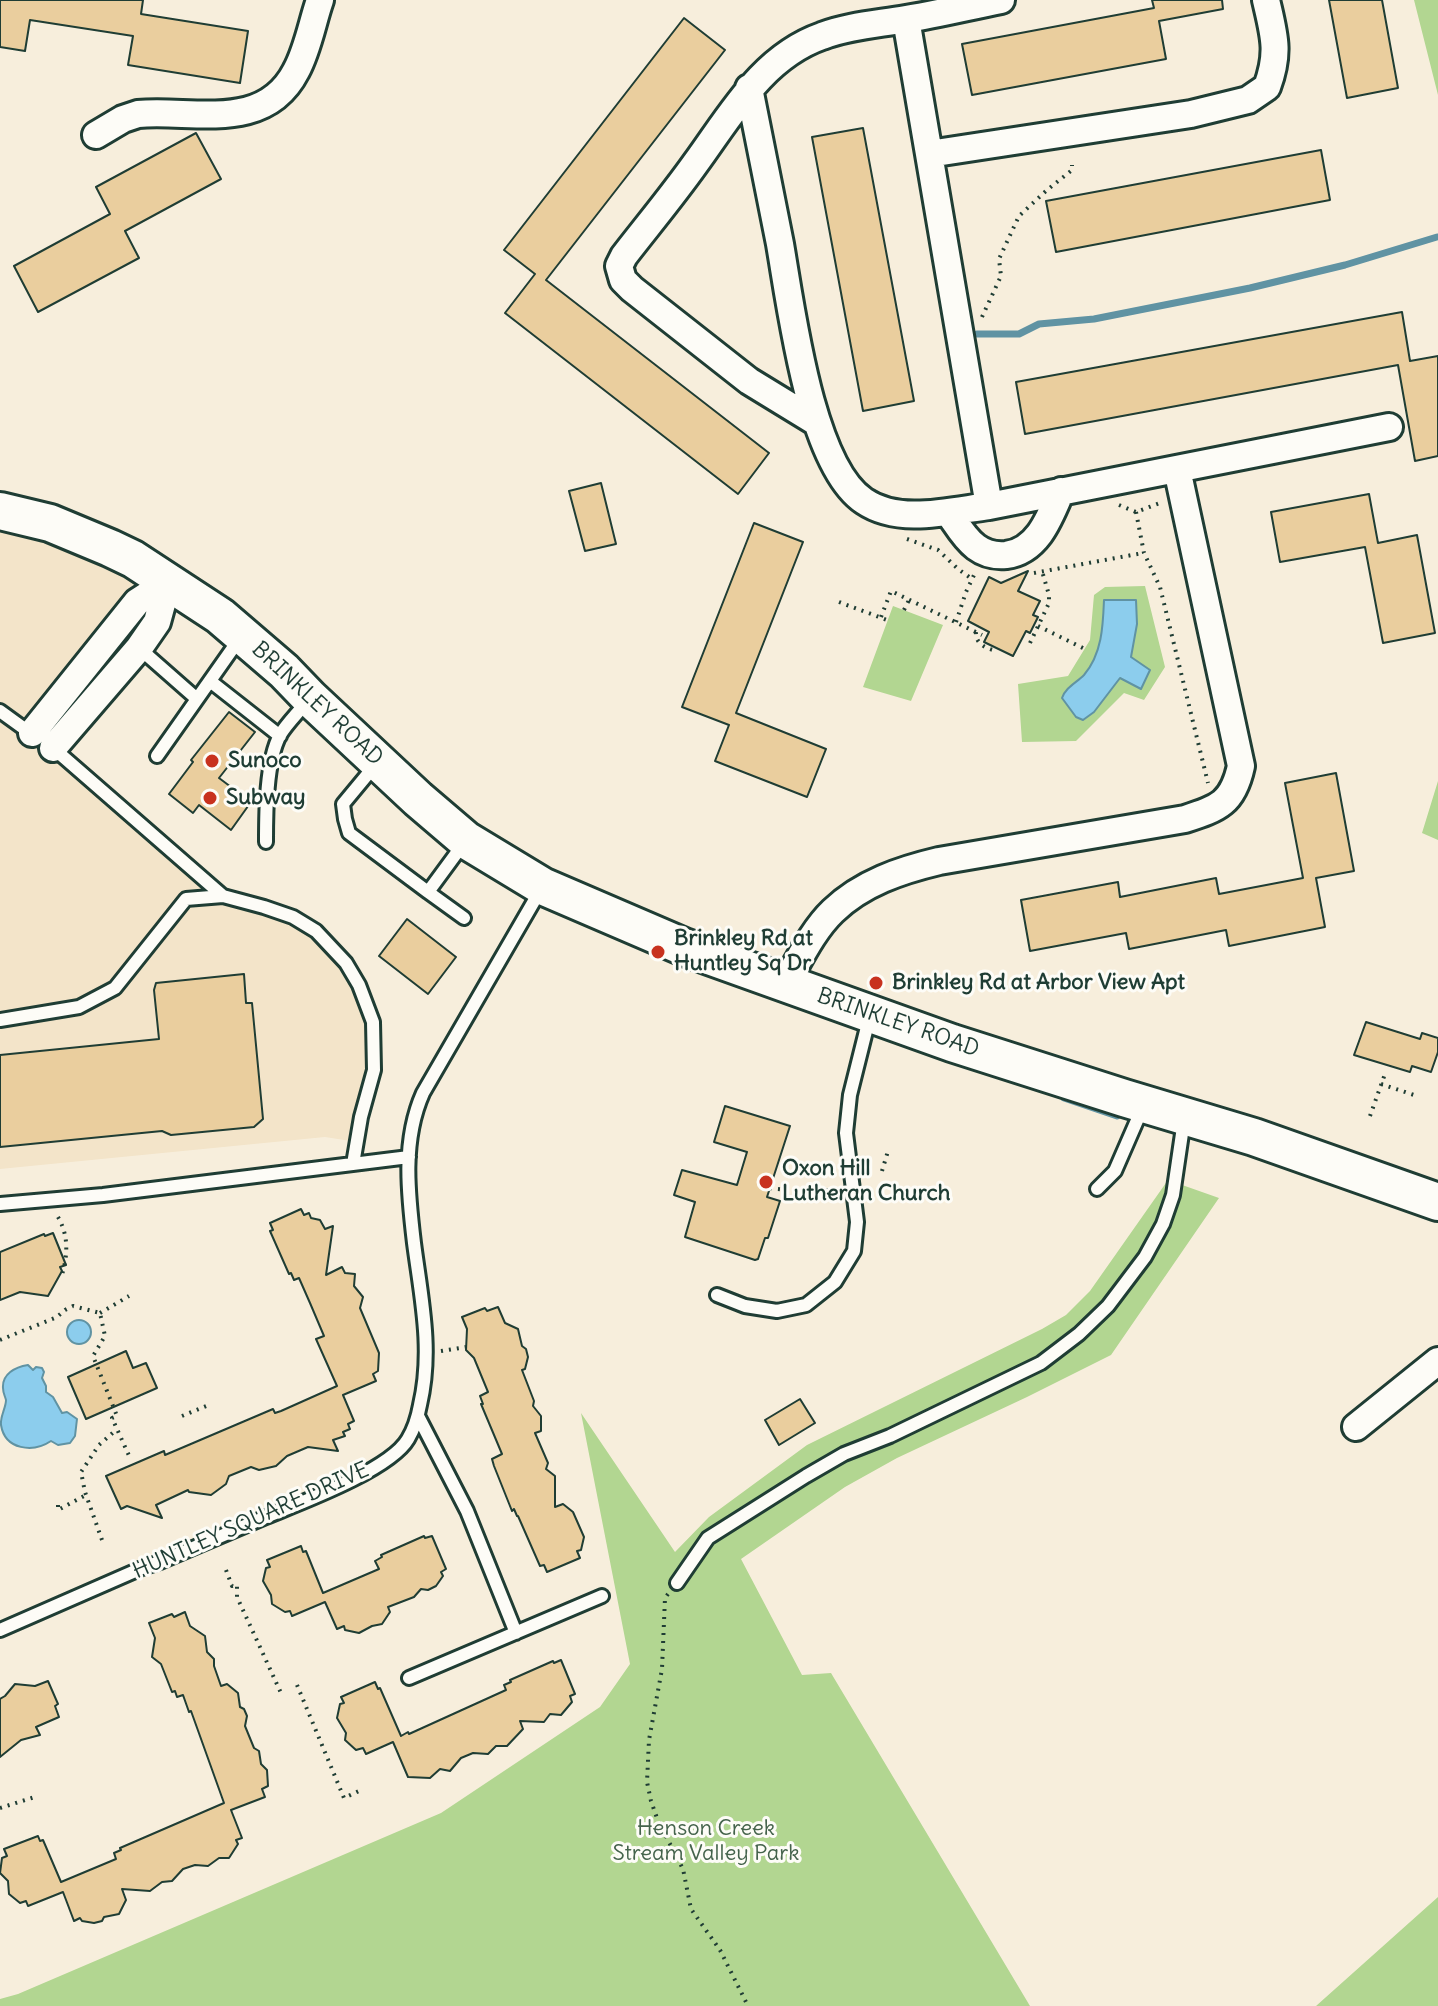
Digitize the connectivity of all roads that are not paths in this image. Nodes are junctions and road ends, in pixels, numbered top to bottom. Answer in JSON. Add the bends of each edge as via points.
{"nodes":[{"id":1,"x":320,"y":0,"type":"edge"},
{"id":2,"x":1001,"y":0,"type":"edge"},
{"id":3,"x":1266,"y":0,"type":"edge"},
{"id":4,"x":906,"y":19,"type":"junction"},
{"id":5,"x":749,"y":88,"type":"junction"},
{"id":6,"x":96,"y":135,"type":"dead end"},
{"id":7,"x":929,"y":154,"type":"junction"},
{"id":8,"x":816,"y":422,"type":"junction"},
{"id":9,"x":1389,"y":427,"type":"dead end"},
{"id":10,"x":1177,"y":469,"type":"junction"},
{"id":11,"x":1061,"y":491,"type":"junction"},
{"id":12,"x":989,"y":506,"type":"junction"},
{"id":13,"x":0,"y":511,"type":"edge"},
{"id":14,"x":948,"y":512,"type":"junction"},
{"id":15,"x":168,"y":582,"type":"junction"},
{"id":16,"x":242,"y":636,"type":"junction"},
{"id":17,"x":139,"y":648,"type":"junction"},
{"id":18,"x":210,"y":681,"type":"junction"},
{"id":19,"x":310,"y":698,"type":"junction"},
{"id":20,"x":197,"y":699,"type":"junction"},
{"id":21,"x":0,"y":711,"type":"edge"},
{"id":22,"x":280,"y":736,"type":"junction"},
{"id":23,"x":42,"y":741,"type":"junction"},
{"id":24,"x":157,"y":756,"type":"dead end"},
{"id":25,"x":379,"y":761,"type":"junction"},
{"id":26,"x":466,"y":840,"type":"junction"},
{"id":27,"x":266,"y":842,"type":"dead end"},
{"id":28,"x":542,"y":886,"type":"junction"},
{"id":29,"x":428,"y":892,"type":"junction"},
{"id":30,"x":223,"y":896,"type":"junction"},
{"id":31,"x":464,"y":918,"type":"dead end"},
{"id":32,"x":785,"y":984,"type":"junction"},
{"id":33,"x":870,"y":1014,"type":"junction"},
{"id":34,"x":0,"y":1020,"type":"edge"},
{"id":35,"x":1144,"y":1105,"type":"junction"},
{"id":36,"x":1184,"y":1117,"type":"junction"},
{"id":37,"x":409,"y":1157,"type":"junction"},
{"id":38,"x":353,"y":1164,"type":"junction"},
{"id":39,"x":1097,"y":1189,"type":"dead end"},
{"id":40,"x":1438,"y":1202,"type":"edge"},
{"id":41,"x":0,"y":1204,"type":"edge"},
{"id":42,"x":717,"y":1295,"type":"dead end"},
{"id":43,"x":1435,"y":1367,"type":"edge"},
{"id":44,"x":418,"y":1416,"type":"junction"},
{"id":45,"x":1356,"y":1427,"type":"dead end"},
{"id":46,"x":677,"y":1583,"type":"road end"},
{"id":47,"x":602,"y":1596,"type":"dead end"},
{"id":48,"x":0,"y":1630,"type":"edge"},
{"id":49,"x":516,"y":1633,"type":"junction"},
{"id":50,"x":409,"y":1678,"type":"dead end"}],
"edges":[{"from":1,"to":6,"type":"street","via":[[297,69],[261,107],[240,113],[138,114]]},
{"from":2,"to":4,"type":"street"},
{"from":3,"to":7,"type":"street","via":[[1275,60],[1267,87],[1248,100],[1191,114]]},
{"from":4,"to":5,"type":"street","via":[[822,35],[776,63]]},
{"from":4,"to":7,"type":"street"},
{"from":5,"to":8,"type":"street"},
{"from":5,"to":8,"type":"street","via":[[619,266],[623,280],[646,302],[749,381]]},
{"from":7,"to":12,"type":"street"},
{"from":8,"to":14,"type":"street","via":[[847,485],[863,501],[906,514]]},
{"from":9,"to":10,"type":"street"},
{"from":10,"to":11,"type":"street"},
{"from":10,"to":32,"type":"street","via":[[1241,766],[1237,786],[1215,807],[1185,819],[939,861],[884,878],[832,911]]},
{"from":11,"to":12,"type":"street"},
{"from":11,"to":14,"type":"street","via":[[1039,535],[1016,553],[1000,555],[976,547]]},
{"from":12,"to":14,"type":"street"},
{"from":13,"to":15,"type":"main road","name":"BRINKLEY ROAD","via":[[78,534]]},
{"from":15,"to":16,"type":"main road","name":"BRINKLEY ROAD"},
{"from":15,"to":17,"type":"street","via":[[157,622]]},
{"from":15,"to":23,"type":"street","via":[[137,602]]},
{"from":16,"to":18,"type":"lane"},
{"from":16,"to":19,"type":"main road","name":"BRINKLEY ROAD"},
{"from":17,"to":20,"type":"lane"},
{"from":17,"to":23,"type":"street"},
{"from":18,"to":20,"type":"lane"},
{"from":18,"to":22,"type":"lane"},
{"from":19,"to":22,"type":"lane"},
{"from":19,"to":25,"type":"main road","name":"BRINKLEY ROAD"},
{"from":20,"to":24,"type":"lane"},
{"from":21,"to":23,"type":"lane"},
{"from":22,"to":27,"type":"lane","via":[[272,762]]},
{"from":23,"to":30,"type":"lane"},
{"from":25,"to":26,"type":"main road","name":"BRINKLEY ROAD"},
{"from":25,"to":29,"type":"lane","via":[[343,804],[349,833]]},
{"from":26,"to":28,"type":"main road","name":"BRINKLEY ROAD"},
{"from":26,"to":29,"type":"lane"},
{"from":28,"to":32,"type":"main road","name":"BRINKLEY ROAD"},
{"from":28,"to":37,"type":"lane","name":"HUNTLEY SQUARE DRIVE","via":[[423,1093],[412,1124]]},
{"from":29,"to":31,"type":"lane"},
{"from":30,"to":34,"type":"lane","via":[[186,899],[115,988],[98,998],[79,1007]]},
{"from":30,"to":38,"type":"lane","via":[[293,917],[316,931],[359,985],[373,1022],[374,1070]]},
{"from":32,"to":33,"type":"main road","name":"BRINKLEY ROAD"},
{"from":33,"to":35,"type":"main road","name":"BRINKLEY ROAD"},
{"from":33,"to":42,"type":"lane","via":[[846,1133],[857,1222],[854,1251],[835,1282],[806,1305],[777,1311]]},
{"from":35,"to":36,"type":"main road","name":"BRINKLEY ROAD"},
{"from":35,"to":39,"type":"lane","via":[[1115,1171]]},
{"from":36,"to":40,"type":"main road","name":"BRINKLEY ROAD"},
{"from":36,"to":46,"type":"lane","via":[[1173,1195],[1163,1224],[1108,1306],[1079,1334],[1041,1363],[844,1454],[771,1497],[708,1538]]},
{"from":37,"to":38,"type":"lane"},
{"from":37,"to":44,"type":"lane","name":"HUNTLEY SQUARE DRIVE","via":[[409,1201],[427,1347]]},
{"from":38,"to":41,"type":"lane"},
{"from":43,"to":45,"type":"street"},
{"from":44,"to":48,"type":"lane","name":"HUNTLEY SQUARE DRIVE","via":[[403,1447],[371,1470]]},
{"from":44,"to":49,"type":"lane","via":[[467,1511]]},
{"from":47,"to":49,"type":"lane"},
{"from":49,"to":50,"type":"lane"}]}
